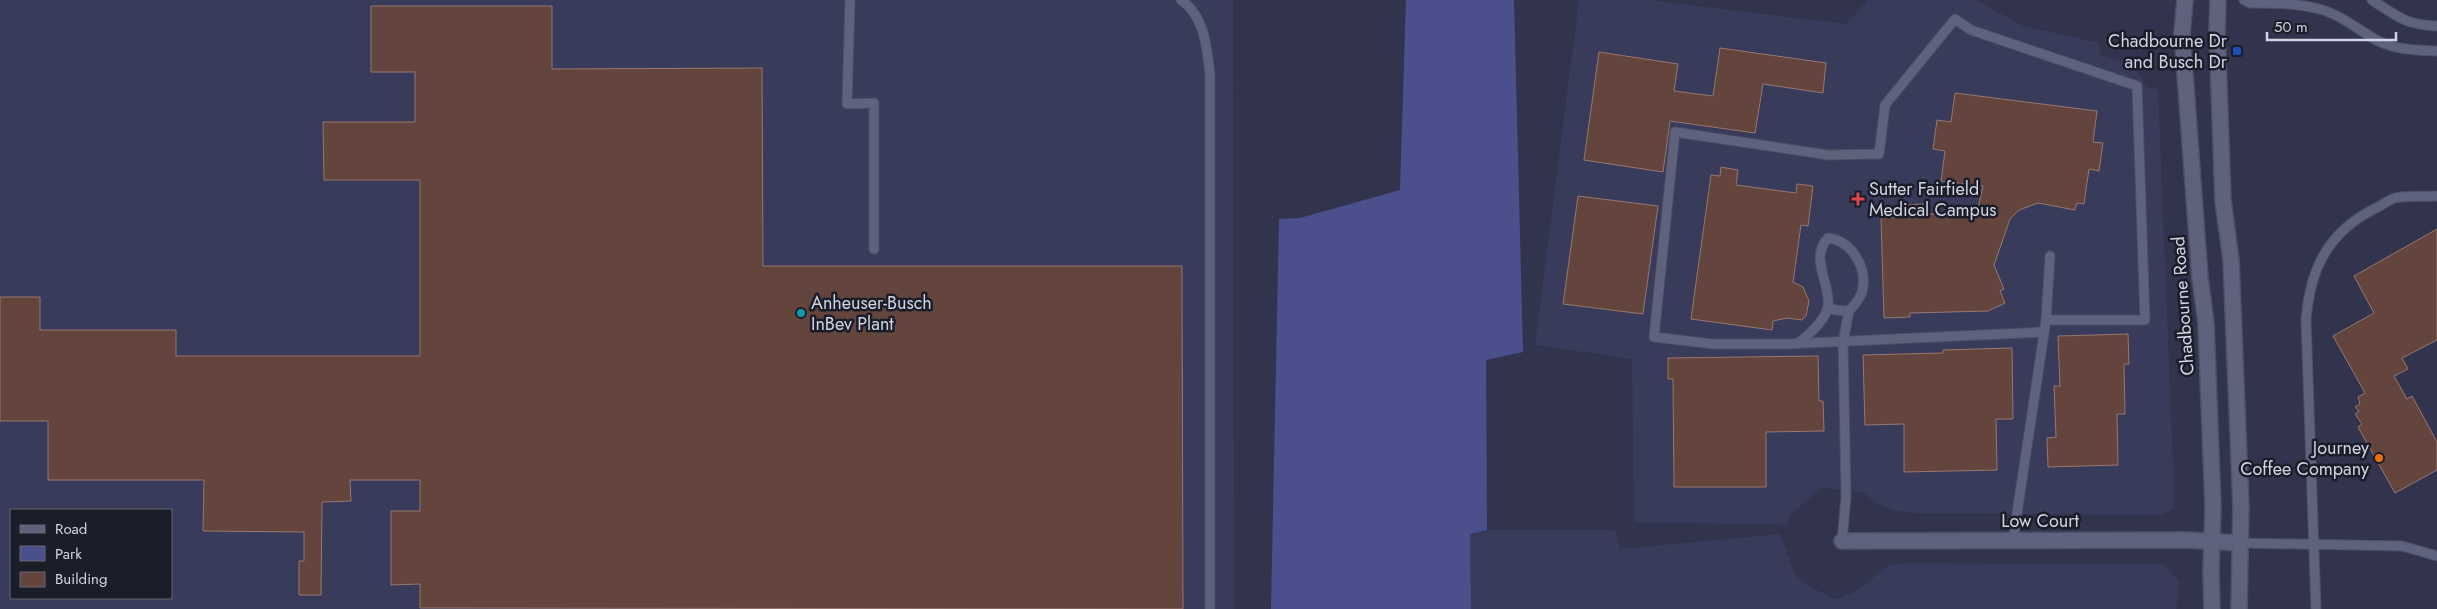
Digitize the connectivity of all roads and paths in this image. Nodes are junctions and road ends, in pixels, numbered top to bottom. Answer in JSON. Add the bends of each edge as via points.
{"nodes":[{"id":1,"x":850,"y":0,"type":"edge"},
{"id":2,"x":1181,"y":0,"type":"edge"},
{"id":3,"x":2185,"y":0,"type":"edge"},
{"id":4,"x":2218,"y":0,"type":"edge"},
{"id":5,"x":2244,"y":0,"type":"edge"},
{"id":6,"x":2372,"y":0,"type":"edge"},
{"id":7,"x":2437,"y":26,"type":"edge"},
{"id":8,"x":2437,"y":51,"type":"edge"},
{"id":9,"x":2437,"y":196,"type":"edge"},
{"id":10,"x":874,"y":249,"type":"dead end"},
{"id":11,"x":2050,"y":256,"type":"dead end"},
{"id":12,"x":1828,"y":306,"type":"junction"},
{"id":13,"x":1849,"y":310,"type":"junction"},
{"id":14,"x":2046,"y":320,"type":"junction"},
{"id":15,"x":2044,"y":332,"type":"junction"},
{"id":16,"x":1843,"y":342,"type":"junction"},
{"id":17,"x":1799,"y":343,"type":"junction"},
{"id":18,"x":2013,"y":540,"type":"junction"},
{"id":19,"x":1842,"y":541,"type":"joint"},
{"id":20,"x":2212,"y":541,"type":"junction"},
{"id":21,"x":2239,"y":543,"type":"junction"},
{"id":22,"x":2313,"y":544,"type":"junction"},
{"id":23,"x":2437,"y":556,"type":"edge"},
{"id":24,"x":1210,"y":609,"type":"edge"},
{"id":25,"x":2212,"y":609,"type":"edge"},
{"id":26,"x":2239,"y":609,"type":"edge"},
{"id":27,"x":2316,"y":609,"type":"edge"}],
"edges":[{"from":1,"to":10,"type":"lane","via":[[847,104],[874,102]]},
{"from":2,"to":24,"type":"lane","via":[[1188,5],[1205,38],[1210,75]]},
{"from":3,"to":20,"type":"main road","name":"Chadbourne Road","via":[[2182,33],[2206,323],[2214,507]]},
{"from":4,"to":21,"type":"main road","via":[[2223,201],[2231,260],[2241,507]]},
{"from":5,"to":8,"type":"lane","via":[[2320,9],[2398,48]]},
{"from":6,"to":7,"type":"lane","via":[[2399,19]]},
{"from":9,"to":22,"type":"lane","via":[[2395,198],[2361,215],[2325,251],[2314,274],[2308,292],[2306,320]]},
{"from":11,"to":14,"type":"lane"},
{"from":12,"to":13,"type":"lane","via":[[1835,310]]},
{"from":12,"to":13,"type":"lane","via":[[1820,257],[1822,244],[1828,238],[1845,243],[1852,249],[1861,270],[1863,288]]},
{"from":12,"to":17,"type":"lane","via":[[1815,329]]},
{"from":13,"to":16,"type":"lane"},
{"from":14,"to":15,"type":"lane"},
{"from":14,"to":17,"type":"lane","via":[[2145,320],[2136,86],[1971,30],[1955,19],[1885,105],[1879,154],[1828,156],[1675,132],[1654,337],[1713,344]]},
{"from":15,"to":16,"type":"lane"},
{"from":15,"to":18,"type":"lane"},
{"from":16,"to":17,"type":"lane"},
{"from":16,"to":19,"type":"lane","via":[[1846,497]]},
{"from":18,"to":19,"type":"main road","name":"Low Court"},
{"from":18,"to":20,"type":"main road","name":"Low Court"},
{"from":20,"to":21,"type":"main road","name":"Low Court"},
{"from":20,"to":25,"type":"main road","name":"Chadbourne Road"},
{"from":21,"to":22,"type":"lane"},
{"from":21,"to":26,"type":"main road"},
{"from":22,"to":23,"type":"lane","via":[[2402,546]]},
{"from":22,"to":27,"type":"lane"}]}
